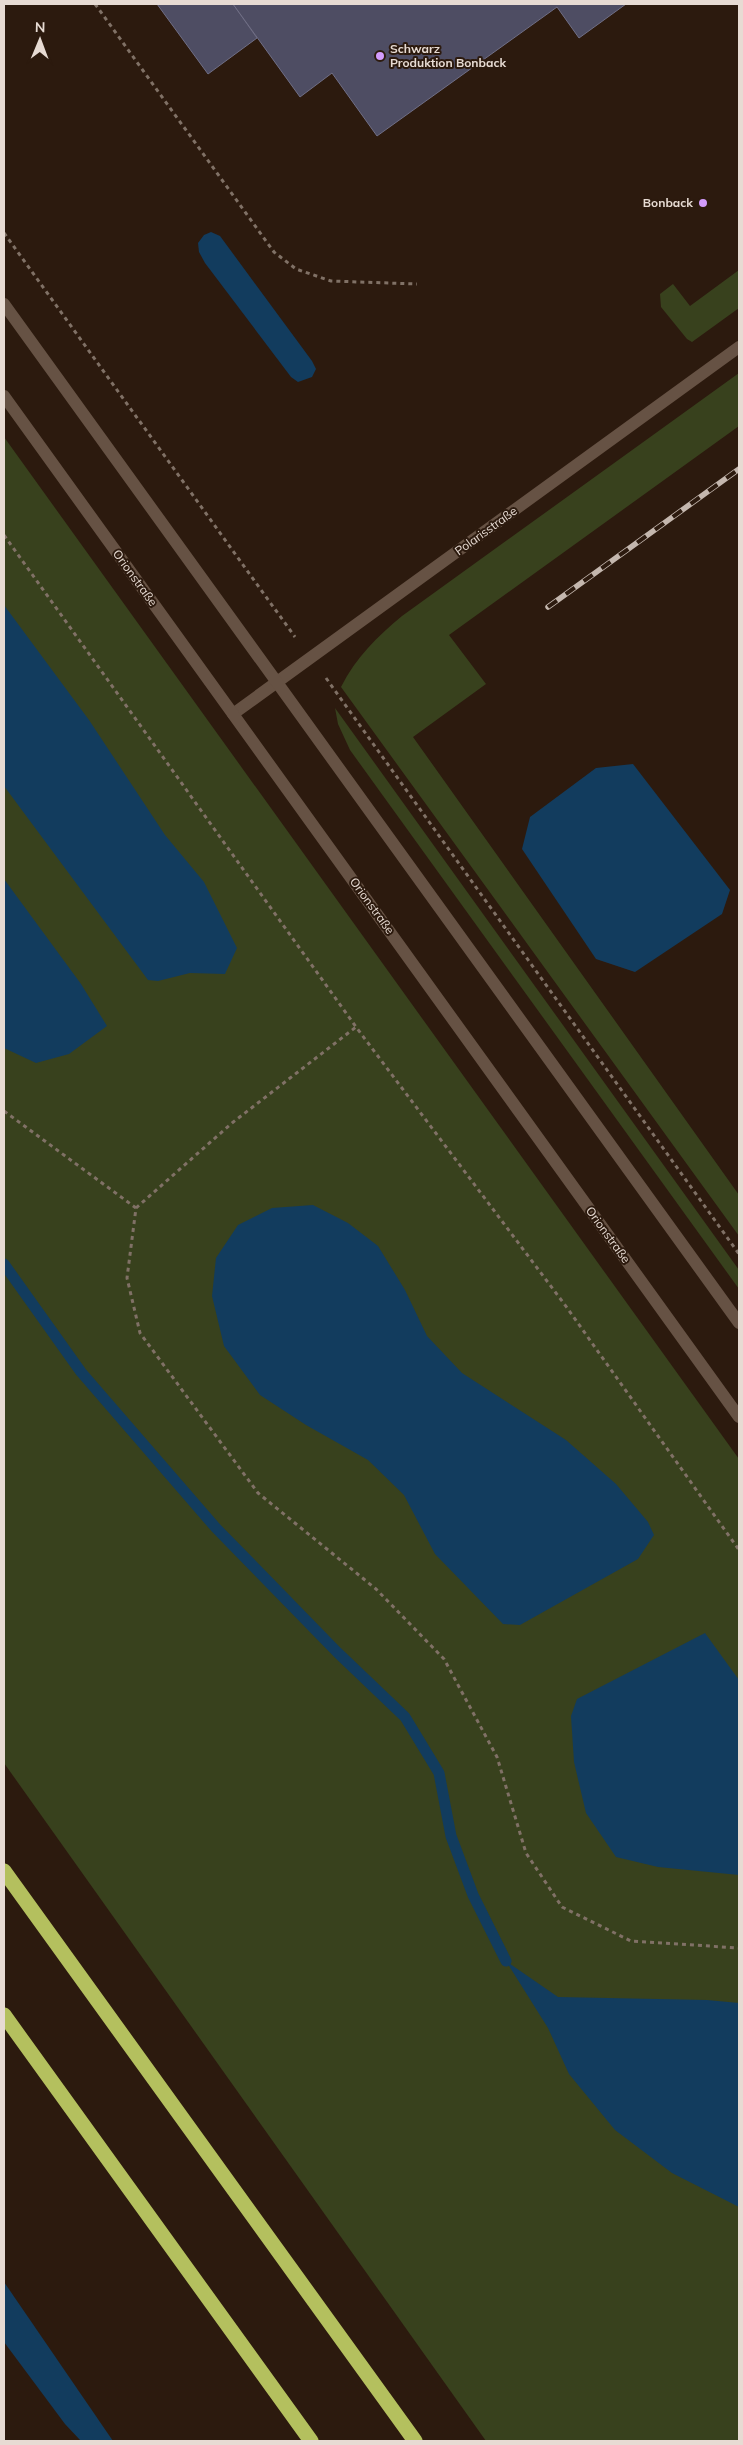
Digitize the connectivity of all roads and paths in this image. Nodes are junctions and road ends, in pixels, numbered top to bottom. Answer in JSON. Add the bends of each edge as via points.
{"nodes":[{"id":1,"x":95,"y":4,"type":"edge"},
{"id":2,"x":4,"y":233,"type":"edge"},
{"id":3,"x":417,"y":284,"type":"dead end"},
{"id":4,"x":4,"y":304,"type":"edge"},
{"id":5,"x":739,"y":347,"type":"edge"},
{"id":6,"x":4,"y":396,"type":"edge"},
{"id":7,"x":4,"y":535,"type":"edge"},
{"id":8,"x":312,"y":658,"type":"junction"},
{"id":9,"x":278,"y":682,"type":"junction"},
{"id":10,"x":233,"y":714,"type":"junction"},
{"id":11,"x":356,"y":1027,"type":"junction"},
{"id":12,"x":4,"y":1111,"type":"edge"},
{"id":13,"x":136,"y":1208,"type":"junction"},
{"id":14,"x":739,"y":1254,"type":"edge"},
{"id":15,"x":739,"y":1323,"type":"edge"},
{"id":16,"x":739,"y":1417,"type":"edge"},
{"id":17,"x":739,"y":1550,"type":"edge"},
{"id":18,"x":4,"y":1871,"type":"edge"},
{"id":19,"x":739,"y":1948,"type":"edge"},
{"id":20,"x":4,"y":2015,"type":"edge"},
{"id":21,"x":312,"y":2441,"type":"edge"},
{"id":22,"x":415,"y":2441,"type":"edge"}],
"edges":[{"from":1,"to":3,"type":"path","via":[[274,252],[296,269],[331,281]]},
{"from":2,"to":8,"type":"path"},
{"from":4,"to":9,"type":"street"},
{"from":5,"to":8,"type":"street","name":"Polarisstraße"},
{"from":6,"to":10,"type":"street","name":"Orionstraße"},
{"from":7,"to":11,"type":"path"},
{"from":8,"to":9,"type":"street","name":"Polarisstraße"},
{"from":8,"to":14,"type":"path"},
{"from":9,"to":10,"type":"street","name":"Polarisstraße"},
{"from":9,"to":15,"type":"street"},
{"from":10,"to":16,"type":"street","name":"Orionstraße"},
{"from":11,"to":13,"type":"path","via":[[232,1123]]},
{"from":11,"to":17,"type":"path","via":[[564,1305]]},
{"from":12,"to":13,"type":"path"},
{"from":13,"to":19,"type":"path","via":[[127,1278],[140,1333],[258,1493],[376,1588],[444,1659],[497,1757],[526,1853],[562,1907],[631,1941]]},
{"from":18,"to":22,"type":"highway"},
{"from":20,"to":21,"type":"highway"}]}
